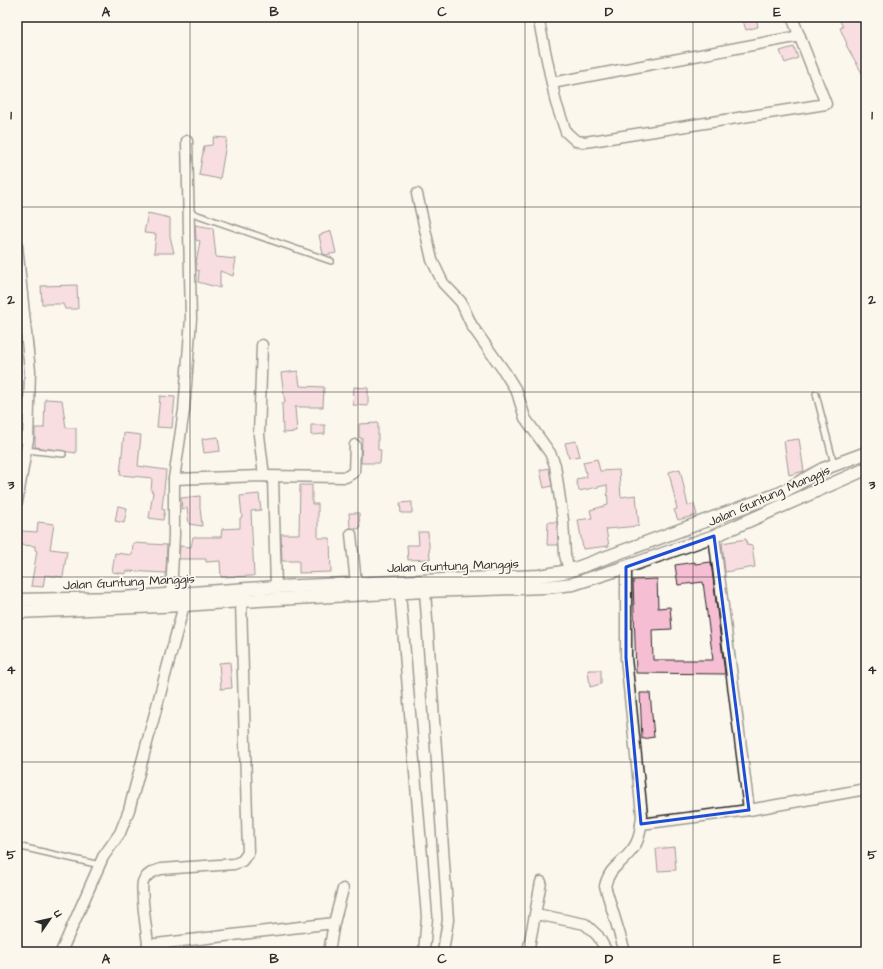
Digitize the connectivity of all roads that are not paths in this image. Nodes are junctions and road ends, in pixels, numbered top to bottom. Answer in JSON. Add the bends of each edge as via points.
{"nodes":[{"id":1,"x":538,"y":17,"type":"edge"},
{"id":2,"x":792,"y":17,"type":"edge"},
{"id":3,"x":800,"y":36,"type":"junction"},
{"id":4,"x":552,"y":83,"type":"junction"},
{"id":5,"x":187,"y":141,"type":"dead end"},
{"id":6,"x":416,"y":194,"type":"dead end"},
{"id":7,"x":189,"y":212,"type":"junction"},
{"id":8,"x":17,"y":246,"type":"edge"},
{"id":9,"x":331,"y":261,"type":"dead end"},
{"id":10,"x":262,"y":345,"type":"dead end"},
{"id":11,"x":816,"y":394,"type":"dead end"},
{"id":12,"x":17,"y":437,"type":"edge"},
{"id":13,"x":28,"y":439,"type":"junction"},
{"id":14,"x":355,"y":445,"type":"dead end"},
{"id":15,"x":26,"y":450,"type":"junction"},
{"id":16,"x":866,"y":453,"type":"edge"},
{"id":17,"x":63,"y":454,"type":"dead end"},
{"id":18,"x":834,"y":464,"type":"junction"},
{"id":19,"x":866,"y":469,"type":"edge"},
{"id":20,"x":269,"y":476,"type":"junction"},
{"id":21,"x":174,"y":479,"type":"junction"},
{"id":22,"x":17,"y":502,"type":"edge"},
{"id":23,"x":351,"y":534,"type":"dead end"},
{"id":24,"x":714,"y":536,"type":"junction"},
{"id":25,"x":626,"y":568,"type":"junction"},
{"id":26,"x":569,"y":571,"type":"junction"},
{"id":27,"x":356,"y":584,"type":"junction"},
{"id":28,"x":276,"y":587,"type":"junction"},
{"id":29,"x":425,"y":591,"type":"junction"},
{"id":30,"x":400,"y":593,"type":"junction"},
{"id":31,"x":171,"y":595,"type":"junction"},
{"id":32,"x":17,"y":600,"type":"edge"},
{"id":33,"x":241,"y":601,"type":"junction"},
{"id":34,"x":184,"y":605,"type":"junction"},
{"id":35,"x":17,"y":612,"type":"edge"},
{"id":36,"x":866,"y":789,"type":"edge"},
{"id":37,"x":749,"y":810,"type":"junction"},
{"id":38,"x":641,"y":824,"type":"junction"},
{"id":39,"x":17,"y":846,"type":"edge"},
{"id":40,"x":100,"y":865,"type":"junction"},
{"id":41,"x":541,"y":882,"type":"dead end"},
{"id":42,"x":343,"y":889,"type":"dead end"},
{"id":43,"x":536,"y":914,"type":"junction"},
{"id":44,"x":334,"y":924,"type":"junction"},
{"id":45,"x":149,"y":948,"type":"edge"},
{"id":46,"x":61,"y":952,"type":"edge"},
{"id":47,"x":329,"y":952,"type":"edge"},
{"id":48,"x":424,"y":952,"type":"edge"},
{"id":49,"x":443,"y":952,"type":"edge"},
{"id":50,"x":528,"y":952,"type":"edge"},
{"id":51,"x":607,"y":952,"type":"edge"},
{"id":52,"x":625,"y":952,"type":"edge"}],
"edges":[{"from":1,"to":4,"type":"street"},
{"from":2,"to":3,"type":"street"},
{"from":3,"to":4,"type":"street"},
{"from":3,"to":4,"type":"street","via":[[826,104],[585,142],[576,141],[566,132]]},
{"from":5,"to":7,"type":"street"},
{"from":6,"to":26,"type":"street","via":[[432,260],[443,283],[461,302],[472,326],[517,392],[525,418],[550,453],[555,465],[565,556]]},
{"from":7,"to":9,"type":"lane"},
{"from":7,"to":21,"type":"street","via":[[189,349],[184,410]]},
{"from":8,"to":13,"type":"street","via":[[30,371]]},
{"from":10,"to":20,"type":"street","via":[[259,435]]},
{"from":11,"to":18,"type":"lane"},
{"from":12,"to":13,"type":"street"},
{"from":13,"to":15,"type":"street"},
{"from":14,"to":20,"type":"street","via":[[354,472],[351,476]]},
{"from":15,"to":17,"type":"lane"},
{"from":15,"to":22,"type":"street"},
{"from":16,"to":18,"type":"street","name":"Jalan Guntung Manggis"},
{"from":18,"to":26,"type":"street","name":"Jalan Guntung Manggis","via":[[781,493]]},
{"from":19,"to":24,"type":"street","name":"Jalan Guntung Manggis"},
{"from":20,"to":21,"type":"street"},
{"from":20,"to":28,"type":"street"},
{"from":21,"to":31,"type":"street"},
{"from":23,"to":27,"type":"street"},
{"from":24,"to":25,"type":"street","name":"Jalan Guntung Manggis"},
{"from":24,"to":37,"type":"street"},
{"from":25,"to":29,"type":"street","name":"Jalan Guntung Manggis","via":[[573,584]]},
{"from":25,"to":38,"type":"street","via":[[626,658]]},
{"from":26,"to":27,"type":"street","name":"Jalan Guntung Manggis","via":[[540,576]]},
{"from":27,"to":28,"type":"street","name":"Jalan Guntung Manggis"},
{"from":28,"to":31,"type":"street","name":"Jalan Guntung Manggis"},
{"from":29,"to":30,"type":"street","name":"Jalan Guntung Manggis"},
{"from":29,"to":49,"type":"street","via":[[448,920]]},
{"from":30,"to":33,"type":"street","name":"Jalan Guntung Manggis"},
{"from":30,"to":48,"type":"street","via":[[427,917]]},
{"from":31,"to":32,"type":"street","name":"Jalan Guntung Manggis"},
{"from":33,"to":34,"type":"street","name":"Jalan Guntung Manggis"},
{"from":33,"to":45,"type":"street","via":[[248,853],[242,861],[234,864],[161,869],[147,877],[142,887]]},
{"from":34,"to":35,"type":"street","name":"Jalan Guntung Manggis"},
{"from":34,"to":40,"type":"street","via":[[129,810],[120,833]]},
{"from":36,"to":37,"type":"street"},
{"from":37,"to":38,"type":"street"},
{"from":38,"to":52,"type":"street","via":[[641,833],[632,851],[613,868],[608,875],[606,886]]},
{"from":39,"to":40,"type":"lane"},
{"from":40,"to":46,"type":"street"},
{"from":41,"to":43,"type":"street"},
{"from":42,"to":44,"type":"street"},
{"from":43,"to":50,"type":"street"},
{"from":43,"to":51,"type":"street","via":[[585,924],[598,936]]},
{"from":44,"to":45,"type":"street"},
{"from":44,"to":47,"type":"street"}]}
